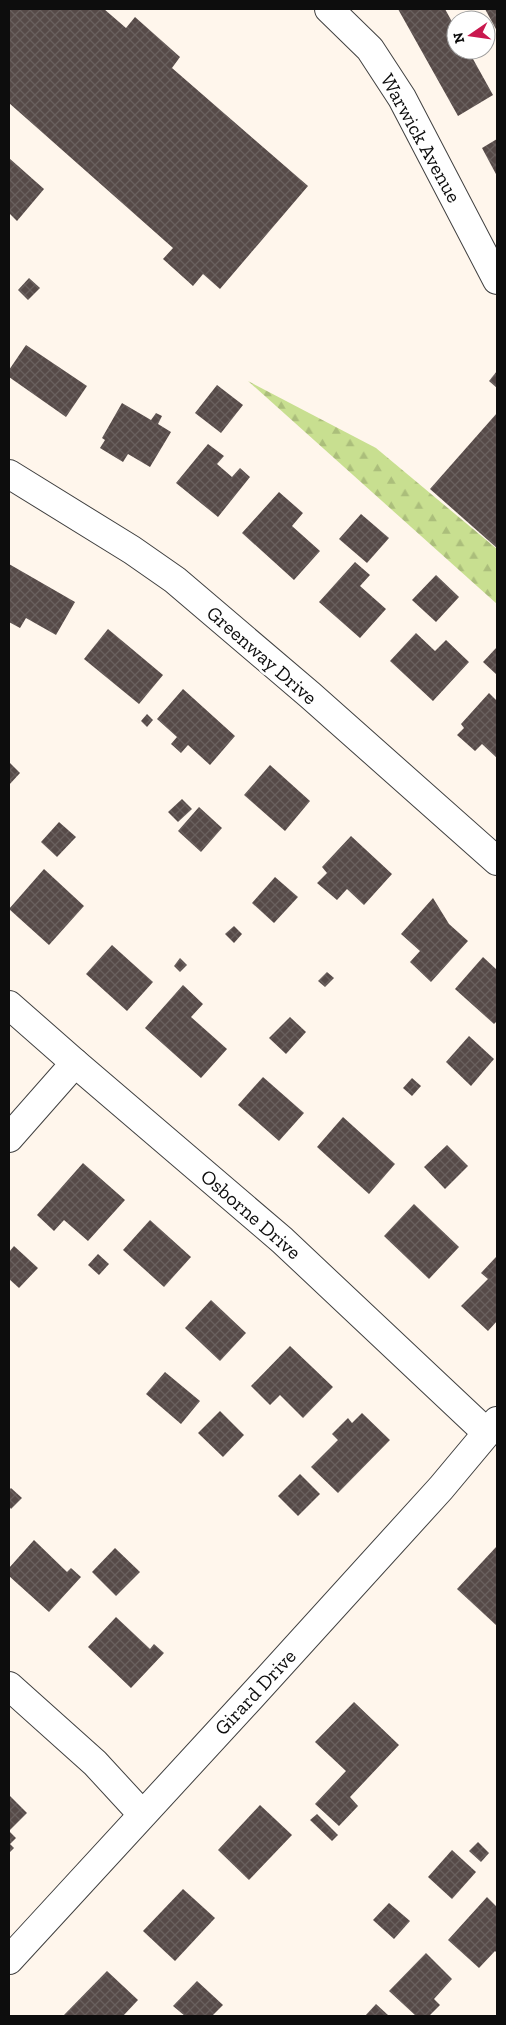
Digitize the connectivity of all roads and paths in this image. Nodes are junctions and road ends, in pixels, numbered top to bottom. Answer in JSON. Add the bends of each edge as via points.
{"nodes":[{"id":1,"x":329,"y":9,"type":"edge"},
{"id":2,"x":497,"y":280,"type":"edge"},
{"id":3,"x":9,"y":474,"type":"edge"},
{"id":4,"x":497,"y":861,"type":"edge"},
{"id":5,"x":9,"y":1005,"type":"edge"},
{"id":6,"x":74,"y":1063,"type":"junction"},
{"id":7,"x":9,"y":1138,"type":"edge"},
{"id":8,"x":492,"y":1427,"type":"edge"},
{"id":9,"x":9,"y":1686,"type":"edge"},
{"id":10,"x":142,"y":1814,"type":"junction"},
{"id":11,"x":9,"y":1960,"type":"edge"}],
"edges":[{"from":1,"to":2,"type":"street","name":"Warwick Avenue","via":[[370,49],[402,98]]},
{"from":3,"to":4,"type":"street","name":"Greenway Drive","via":[[175,580]]},
{"from":5,"to":6,"type":"street","name":"Osborne Drive"},
{"from":6,"to":7,"type":"street"},
{"from":6,"to":8,"type":"street","name":"Osborne Drive","via":[[282,1240]]},
{"from":8,"to":10,"type":"street","name":"Girard Drive","via":[[434,1495]]},
{"from":9,"to":10,"type":"street","via":[[95,1763]]},
{"from":10,"to":11,"type":"street","name":"Girard Drive"}]}
